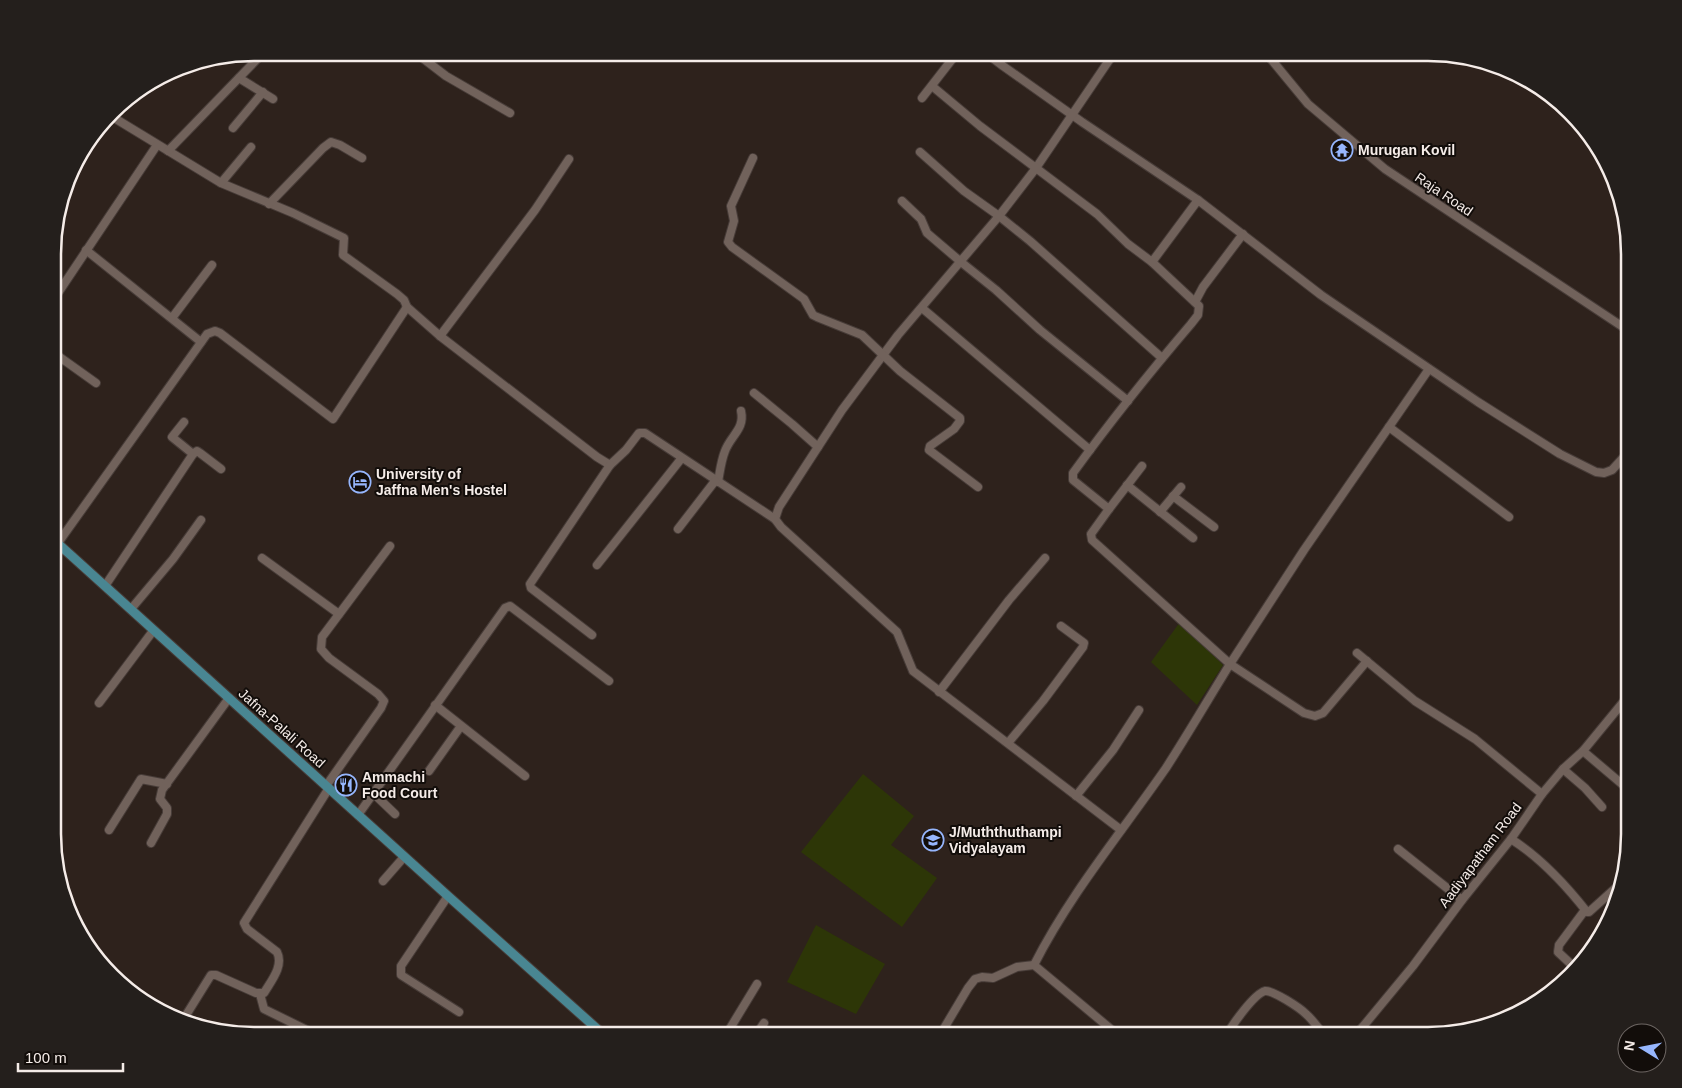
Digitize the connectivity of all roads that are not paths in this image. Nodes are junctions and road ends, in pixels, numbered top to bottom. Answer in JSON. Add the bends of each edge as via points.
{"nodes":[{"id":1,"x":255,"y":61,"type":"edge"},
{"id":2,"x":427,"y":61,"type":"edge"},
{"id":3,"x":950,"y":61,"type":"edge"},
{"id":4,"x":997,"y":61,"type":"edge"},
{"id":5,"x":1108,"y":61,"type":"edge"},
{"id":6,"x":1273,"y":61,"type":"edge"},
{"id":7,"x":239,"y":78,"type":"junction"},
{"id":8,"x":932,"y":86,"type":"junction"},
{"id":9,"x":263,"y":92,"type":"junction"},
{"id":10,"x":922,"y":98,"type":"dead end"},
{"id":11,"x":273,"y":99,"type":"dead end"},
{"id":12,"x":510,"y":113,"type":"dead end"},
{"id":13,"x":1072,"y":115,"type":"junction"},
{"id":14,"x":117,"y":119,"type":"edge"},
{"id":15,"x":233,"y":128,"type":"dead end"},
{"id":16,"x":157,"y":145,"type":"junction"},
{"id":17,"x":251,"y":147,"type":"dead end"},
{"id":18,"x":168,"y":151,"type":"junction"},
{"id":19,"x":920,"y":152,"type":"dead end"},
{"id":20,"x":362,"y":158,"type":"dead end"},
{"id":21,"x":753,"y":158,"type":"dead end"},
{"id":22,"x":569,"y":159,"type":"dead end"},
{"id":23,"x":1036,"y":168,"type":"junction"},
{"id":24,"x":221,"y":183,"type":"junction"},
{"id":25,"x":1198,"y":200,"type":"junction"},
{"id":26,"x":902,"y":201,"type":"dead end"},
{"id":27,"x":269,"y":204,"type":"junction"},
{"id":28,"x":999,"y":216,"type":"junction"},
{"id":29,"x":1243,"y":234,"type":"junction"},
{"id":30,"x":86,"y":250,"type":"junction"},
{"id":31,"x":961,"y":262,"type":"junction"},
{"id":32,"x":1152,"y":262,"type":"junction"},
{"id":33,"x":212,"y":265,"type":"dead end"},
{"id":34,"x":61,"y":288,"type":"edge"},
{"id":35,"x":1195,"y":302,"type":"junction"},
{"id":36,"x":407,"y":307,"type":"junction"},
{"id":37,"x":922,"y":308,"type":"junction"},
{"id":38,"x":172,"y":318,"type":"junction"},
{"id":39,"x":1621,"y":326,"type":"edge"},
{"id":40,"x":440,"y":336,"type":"junction"},
{"id":41,"x":201,"y":342,"type":"junction"},
{"id":42,"x":883,"y":355,"type":"junction"},
{"id":43,"x":61,"y":358,"type":"edge"},
{"id":44,"x":1162,"y":358,"type":"junction"},
{"id":45,"x":1428,"y":368,"type":"junction"},
{"id":46,"x":96,"y":382,"type":"dead end"},
{"id":47,"x":754,"y":393,"type":"dead end"},
{"id":48,"x":1128,"y":401,"type":"junction"},
{"id":49,"x":740,"y":411,"type":"dead end"},
{"id":50,"x":184,"y":422,"type":"dead end"},
{"id":51,"x":1389,"y":427,"type":"junction"},
{"id":52,"x":818,"y":447,"type":"junction"},
{"id":53,"x":1090,"y":450,"type":"junction"},
{"id":54,"x":193,"y":454,"type":"junction"},
{"id":55,"x":681,"y":459,"type":"junction"},
{"id":56,"x":1621,"y":460,"type":"edge"},
{"id":57,"x":610,"y":465,"type":"junction"},
{"id":58,"x":1142,"y":466,"type":"dead end"},
{"id":59,"x":220,"y":469,"type":"dead end"},
{"id":60,"x":717,"y":481,"type":"junction"},
{"id":61,"x":1126,"y":485,"type":"junction"},
{"id":62,"x":978,"y":487,"type":"dead end"},
{"id":63,"x":1181,"y":487,"type":"dead end"},
{"id":64,"x":1173,"y":496,"type":"junction"},
{"id":65,"x":1109,"y":509,"type":"junction"},
{"id":66,"x":1160,"y":512,"type":"junction"},
{"id":67,"x":1509,"y":517,"type":"dead end"},
{"id":68,"x":775,"y":518,"type":"junction"},
{"id":69,"x":201,"y":520,"type":"dead end"},
{"id":70,"x":1214,"y":527,"type":"dead end"},
{"id":71,"x":678,"y":529,"type":"dead end"},
{"id":72,"x":61,"y":535,"type":"edge"},
{"id":73,"x":1193,"y":538,"type":"dead end"},
{"id":74,"x":61,"y":546,"type":"edge"},
{"id":75,"x":390,"y":546,"type":"dead end"},
{"id":76,"x":262,"y":558,"type":"dead end"},
{"id":77,"x":1045,"y":558,"type":"dead end"},
{"id":78,"x":598,"y":565,"type":"dead end"},
{"id":79,"x":105,"y":586,"type":"junction"},
{"id":80,"x":131,"y":609,"type":"junction"},
{"id":81,"x":339,"y":614,"type":"junction"},
{"id":82,"x":1060,"y":626,"type":"dead end"},
{"id":83,"x":153,"y":631,"type":"junction"},
{"id":84,"x":592,"y":635,"type":"dead end"},
{"id":85,"x":1357,"y":652,"type":"dead end"},
{"id":86,"x":1367,"y":661,"type":"junction"},
{"id":87,"x":1230,"y":664,"type":"junction"},
{"id":88,"x":609,"y":681,"type":"dead end"},
{"id":89,"x":939,"y":692,"type":"junction"},
{"id":90,"x":229,"y":698,"type":"junction"},
{"id":91,"x":99,"y":703,"type":"dead end"},
{"id":92,"x":436,"y":705,"type":"junction"},
{"id":93,"x":1621,"y":705,"type":"edge"},
{"id":94,"x":1140,"y":710,"type":"dead end"},
{"id":95,"x":461,"y":726,"type":"junction"},
{"id":96,"x":1008,"y":743,"type":"junction"},
{"id":97,"x":1583,"y":751,"type":"junction"},
{"id":98,"x":1563,"y":769,"type":"junction"},
{"id":99,"x":428,"y":771,"type":"dead end"},
{"id":100,"x":524,"y":776,"type":"dead end"},
{"id":101,"x":1621,"y":783,"type":"edge"},
{"id":102,"x":167,"y":784,"type":"junction"},
{"id":103,"x":327,"y":787,"type":"junction"},
{"id":104,"x":373,"y":793,"type":"junction"},
{"id":105,"x":1542,"y":794,"type":"junction"},
{"id":106,"x":1076,"y":796,"type":"junction"},
{"id":107,"x":1602,"y":807,"type":"dead end"},
{"id":108,"x":395,"y":814,"type":"dead end"},
{"id":109,"x":358,"y":815,"type":"junction"},
{"id":110,"x":109,"y":830,"type":"dead end"},
{"id":111,"x":1121,"y":830,"type":"junction"},
{"id":112,"x":1511,"y":839,"type":"junction"},
{"id":113,"x":151,"y":843,"type":"dead end"},
{"id":114,"x":1398,"y":849,"type":"dead end"},
{"id":115,"x":404,"y":857,"type":"junction"},
{"id":116,"x":383,"y":882,"type":"dead end"},
{"id":117,"x":1612,"y":892,"type":"edge"},
{"id":118,"x":448,"y":896,"type":"junction"},
{"id":119,"x":1462,"y":900,"type":"junction"},
{"id":120,"x":1585,"y":910,"type":"junction"},
{"id":121,"x":1571,"y":963,"type":"edge"},
{"id":122,"x":1034,"y":965,"type":"junction"},
{"id":123,"x":757,"y":984,"type":"dead end"},
{"id":124,"x":260,"y":994,"type":"junction"},
{"id":125,"x":459,"y":1012,"type":"dead end"},
{"id":126,"x":186,"y":1015,"type":"edge"},
{"id":127,"x":764,"y":1023,"type":"dead end"},
{"id":128,"x":299,"y":1027,"type":"edge"},
{"id":129,"x":595,"y":1027,"type":"edge"},
{"id":130,"x":731,"y":1027,"type":"edge"},
{"id":131,"x":761,"y":1027,"type":"edge"},
{"id":132,"x":945,"y":1027,"type":"edge"},
{"id":133,"x":1108,"y":1027,"type":"edge"},
{"id":134,"x":1232,"y":1027,"type":"edge"},
{"id":135,"x":1317,"y":1027,"type":"edge"},
{"id":136,"x":1362,"y":1027,"type":"edge"}],
"edges":[{"from":1,"to":7,"type":"street"},
{"from":2,"to":12,"type":"street","via":[[446,76]]},
{"from":3,"to":8,"type":"street"},
{"from":4,"to":13,"type":"street"},
{"from":5,"to":13,"type":"street"},
{"from":6,"to":39,"type":"street","name":"Raja Road","via":[[1308,104],[1385,169]]},
{"from":7,"to":9,"type":"street"},
{"from":7,"to":18,"type":"street"},
{"from":8,"to":10,"type":"street"},
{"from":8,"to":23,"type":"street"},
{"from":9,"to":11,"type":"street"},
{"from":9,"to":15,"type":"street"},
{"from":13,"to":23,"type":"street"},
{"from":13,"to":25,"type":"street"},
{"from":14,"to":16,"type":"street"},
{"from":16,"to":18,"type":"street"},
{"from":16,"to":30,"type":"street"},
{"from":17,"to":24,"type":"street"},
{"from":18,"to":24,"type":"street"},
{"from":19,"to":28,"type":"street","via":[[964,192]]},
{"from":20,"to":27,"type":"street","via":[[331,142]]},
{"from":21,"to":42,"type":"street","via":[[731,206],[734,222],[728,242],[804,299],[813,315],[856,331]]},
{"from":22,"to":40,"type":"street","via":[[535,210]]},
{"from":23,"to":28,"type":"street"},
{"from":23,"to":32,"type":"street","via":[[1097,214]]},
{"from":24,"to":27,"type":"street"},
{"from":25,"to":29,"type":"street"},
{"from":25,"to":32,"type":"street"},
{"from":26,"to":31,"type":"street","via":[[924,222],[927,233]]},
{"from":27,"to":36,"type":"street","via":[[344,238],[343,255],[397,294]]},
{"from":28,"to":31,"type":"street"},
{"from":28,"to":44,"type":"street"},
{"from":29,"to":35,"type":"street"},
{"from":29,"to":45,"type":"street","via":[[1322,295]]},
{"from":30,"to":34,"type":"street"},
{"from":30,"to":38,"type":"street"},
{"from":31,"to":37,"type":"street"},
{"from":31,"to":48,"type":"street"},
{"from":32,"to":35,"type":"street"},
{"from":33,"to":38,"type":"street"},
{"from":35,"to":44,"type":"street","via":[[1199,306],[1198,315]]},
{"from":36,"to":40,"type":"street"},
{"from":36,"to":41,"type":"street","via":[[334,419],[220,334],[214,331]]},
{"from":37,"to":42,"type":"street"},
{"from":37,"to":53,"type":"street"},
{"from":38,"to":41,"type":"street"},
{"from":40,"to":57,"type":"street"},
{"from":41,"to":72,"type":"street"},
{"from":42,"to":52,"type":"street"},
{"from":42,"to":62,"type":"street","via":[[960,418],[954,429],[929,450]]},
{"from":43,"to":46,"type":"street"},
{"from":44,"to":48,"type":"street"},
{"from":45,"to":51,"type":"street"},
{"from":45,"to":56,"type":"street","via":[[1560,454],[1596,472],[1612,470]]},
{"from":47,"to":52,"type":"street"},
{"from":48,"to":53,"type":"street"},
{"from":49,"to":60,"type":"street","via":[[742,424],[726,448]]},
{"from":50,"to":54,"type":"street","via":[[172,437]]},
{"from":51,"to":67,"type":"street"},
{"from":51,"to":87,"type":"street"},
{"from":52,"to":68,"type":"street"},
{"from":53,"to":65,"type":"street","via":[[1072,477]]},
{"from":54,"to":59,"type":"street","via":[[197,451]]},
{"from":54,"to":79,"type":"street"},
{"from":55,"to":57,"type":"street","via":[[639,433]]},
{"from":55,"to":60,"type":"street"},
{"from":55,"to":78,"type":"street"},
{"from":57,"to":84,"type":"street","via":[[530,584]]},
{"from":58,"to":61,"type":"street"},
{"from":60,"to":68,"type":"street"},
{"from":60,"to":71,"type":"street"},
{"from":61,"to":65,"type":"street"},
{"from":61,"to":66,"type":"street"},
{"from":63,"to":64,"type":"street"},
{"from":64,"to":66,"type":"street"},
{"from":64,"to":70,"type":"street"},
{"from":65,"to":87,"type":"street","via":[[1091,534],[1092,540]]},
{"from":66,"to":73,"type":"street"},
{"from":68,"to":89,"type":"street","via":[[897,632],[913,671]]},
{"from":69,"to":80,"type":"street"},
{"from":74,"to":79,"type":"main road","name":"Jafna-Palali Road"},
{"from":75,"to":81,"type":"street"},
{"from":76,"to":81,"type":"street"},
{"from":77,"to":89,"type":"street"},
{"from":79,"to":80,"type":"main road","name":"Jafna-Palali Road"},
{"from":80,"to":83,"type":"main road","name":"Jafna-Palali Road"},
{"from":81,"to":103,"type":"street","via":[[322,637],[320,649],[384,701]]},
{"from":82,"to":96,"type":"street","via":[[1084,644],[1083,647]]},
{"from":83,"to":90,"type":"main road","name":"Jafna-Palali Road"},
{"from":83,"to":91,"type":"street"},
{"from":85,"to":86,"type":"street"},
{"from":86,"to":87,"type":"street","via":[[1323,713],[1315,716],[1297,709]]},
{"from":86,"to":105,"type":"street","via":[[1414,701],[1475,739]]},
{"from":87,"to":111,"type":"street"},
{"from":88,"to":92,"type":"street","via":[[510,606],[505,608]]},
{"from":89,"to":96,"type":"street"},
{"from":90,"to":102,"type":"street"},
{"from":90,"to":103,"type":"main road","name":"Jafna-Palali Road"},
{"from":92,"to":95,"type":"street"},
{"from":92,"to":104,"type":"street"},
{"from":93,"to":97,"type":"street","name":"Aadiyapatham Road"},
{"from":94,"to":106,"type":"street"},
{"from":95,"to":99,"type":"street"},
{"from":95,"to":100,"type":"street"},
{"from":96,"to":106,"type":"street"},
{"from":97,"to":98,"type":"street","name":"Aadiyapatham Road"},
{"from":97,"to":101,"type":"street"},
{"from":98,"to":105,"type":"street","name":"Aadiyapatham Road"},
{"from":98,"to":107,"type":"street"},
{"from":102,"to":110,"type":"street","via":[[141,779]]},
{"from":102,"to":113,"type":"street","via":[[160,795],[167,814]]},
{"from":103,"to":109,"type":"main road","name":"Jafna-Palali Road"},
{"from":103,"to":124,"type":"street","via":[[244,923],[280,957],[271,981]]},
{"from":104,"to":108,"type":"street"},
{"from":104,"to":109,"type":"street"},
{"from":105,"to":112,"type":"street","name":"Aadiyapatham Road"},
{"from":106,"to":111,"type":"street"},
{"from":109,"to":115,"type":"main road","name":"Jafna-Palali Road"},
{"from":111,"to":122,"type":"street","via":[[1048,937]]},
{"from":112,"to":119,"type":"street","name":"Aadiyapatham Road"},
{"from":112,"to":120,"type":"street","via":[[1532,852]]},
{"from":114,"to":119,"type":"street"},
{"from":115,"to":116,"type":"street"},
{"from":115,"to":118,"type":"main road","name":"Jafna-Palali Road"},
{"from":117,"to":120,"type":"street","via":[[1590,912]]},
{"from":118,"to":125,"type":"street","via":[[401,966],[401,975]]},
{"from":118,"to":129,"type":"main road","name":"Jafna-Palali Road"},
{"from":119,"to":136,"type":"street","name":"Aadiyapatham Road"},
{"from":120,"to":121,"type":"street","via":[[1559,945],[1558,952]]},
{"from":122,"to":132,"type":"street","via":[[1018,967],[993,978],[975,979]]},
{"from":122,"to":133,"type":"street"},
{"from":123,"to":130,"type":"street"},
{"from":124,"to":126,"type":"street","via":[[211,975]]},
{"from":124,"to":128,"type":"street","via":[[264,1009]]},
{"from":127,"to":131,"type":"street"},
{"from":134,"to":135,"type":"street","via":[[1255,999],[1268,991],[1305,1013]]}]}
